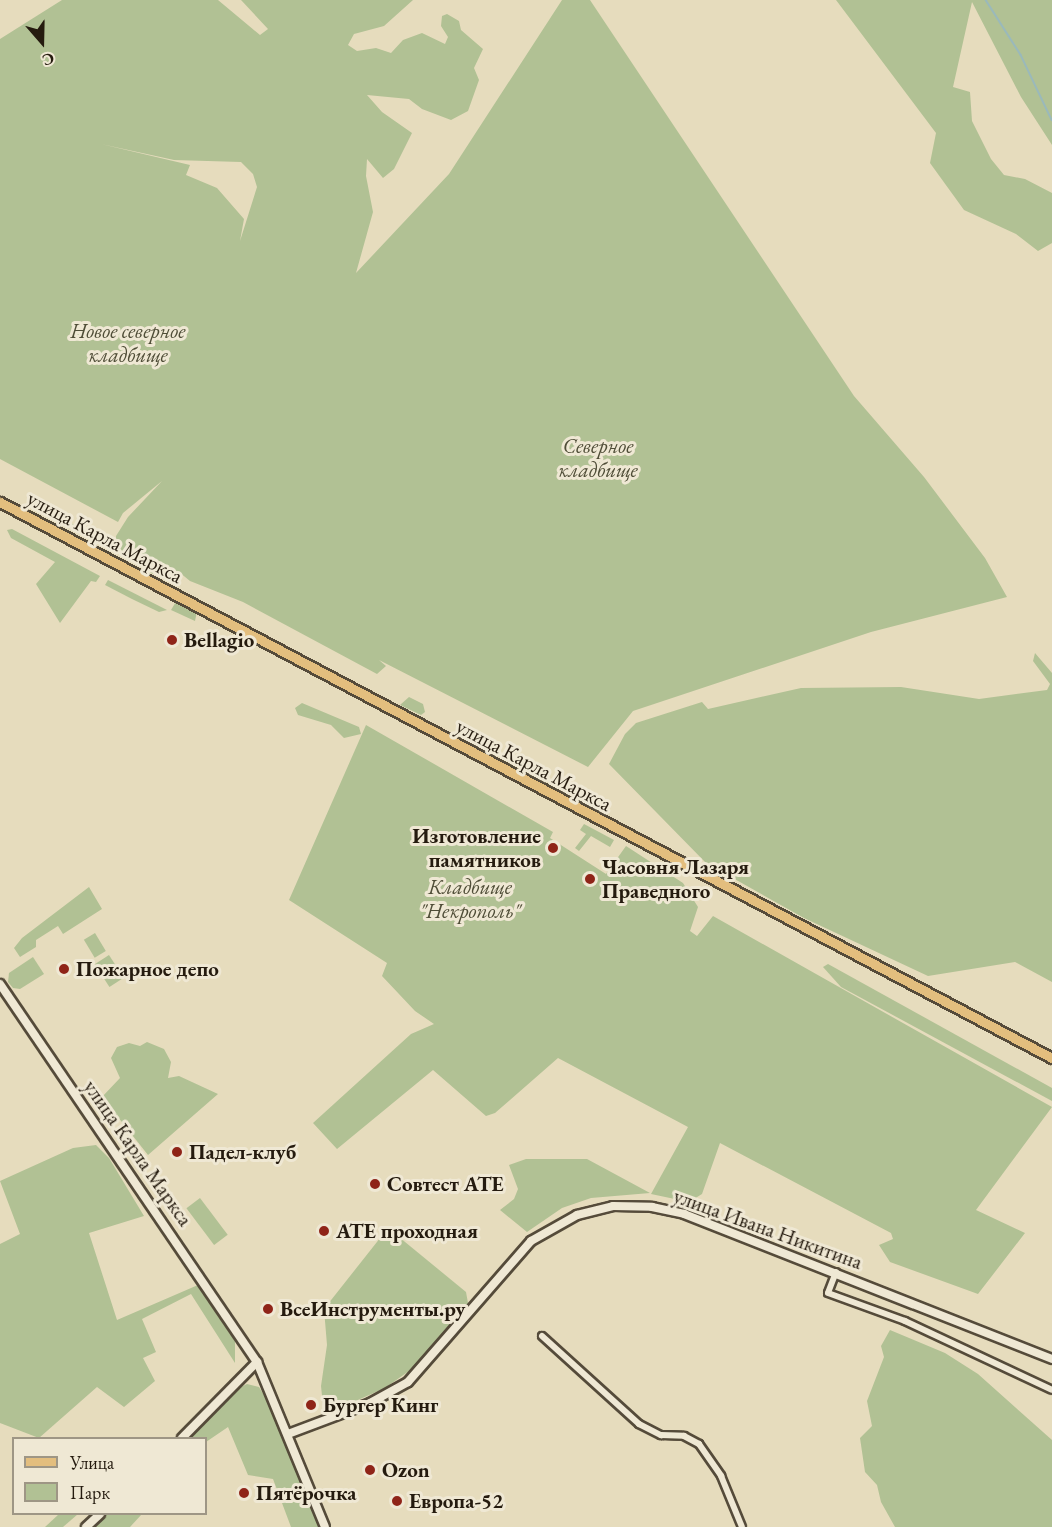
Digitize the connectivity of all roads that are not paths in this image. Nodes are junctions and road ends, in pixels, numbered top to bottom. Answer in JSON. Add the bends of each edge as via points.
{"nodes":[{"id":1,"x":0,"y":502,"type":"edge"},
{"id":2,"x":0,"y":984,"type":"edge"},
{"id":3,"x":1052,"y":1058,"type":"edge"},
{"id":4,"x":836,"y":1272,"type":"junction"},
{"id":5,"x":542,"y":1336,"type":"dead end"},
{"id":6,"x":1052,"y":1359,"type":"edge"},
{"id":7,"x":257,"y":1362,"type":"junction"},
{"id":8,"x":1052,"y":1390,"type":"edge"},
{"id":9,"x":288,"y":1434,"type":"junction"},
{"id":10,"x":183,"y":1437,"type":"edge"},
{"id":11,"x":99,"y":1515,"type":"edge"},
{"id":12,"x":86,"y":1527,"type":"edge"},
{"id":13,"x":325,"y":1527,"type":"edge"},
{"id":14,"x":742,"y":1527,"type":"edge"}],
"edges":[{"from":1,"to":3,"type":"main road","name":"улица Карла Маркса"},
{"from":2,"to":7,"type":"main road","name":"улица Карла Маркса"},
{"from":4,"to":6,"type":"main road","name":"улица Ивана Никитина"},
{"from":4,"to":8,"type":"street","via":[[828,1293],[905,1321]]},
{"from":4,"to":9,"type":"main road","name":"улица Ивана Никитина","via":[[684,1214],[642,1206],[596,1209],[548,1229],[515,1255],[443,1346],[408,1382],[370,1403]]},
{"from":5,"to":14,"type":"street","via":[[639,1424],[661,1435],[684,1436],[699,1444],[721,1476]]},
{"from":7,"to":9,"type":"main road","name":"улица Карла Маркса"},
{"from":7,"to":10,"type":"street"},
{"from":9,"to":13,"type":"main road","name":"улица Карла Маркса"},
{"from":11,"to":12,"type":"street"}]}
